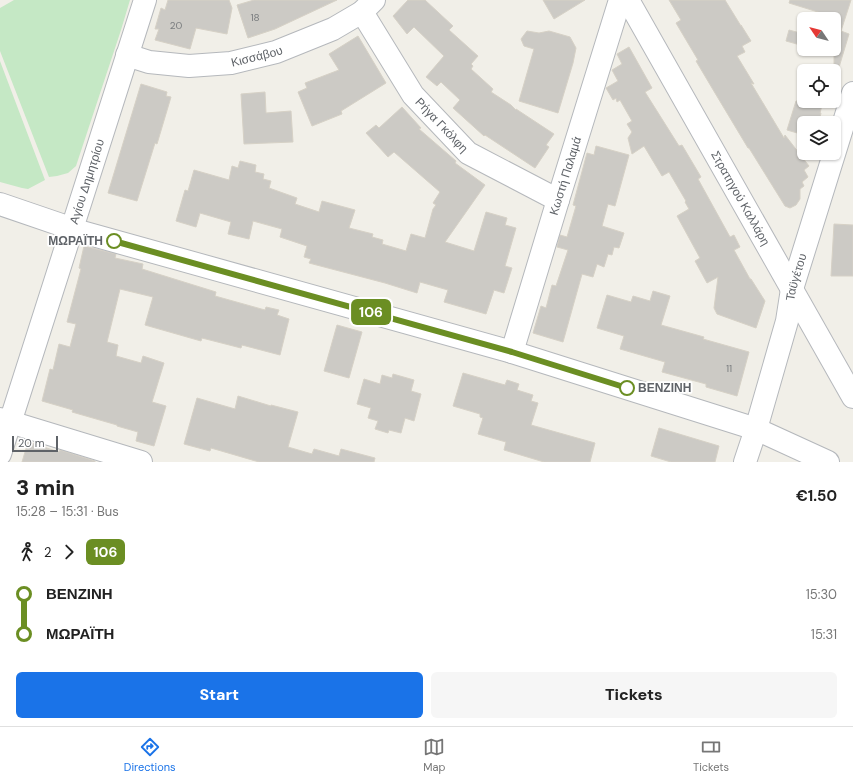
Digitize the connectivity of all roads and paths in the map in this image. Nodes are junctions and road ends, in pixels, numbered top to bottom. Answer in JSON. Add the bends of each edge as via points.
{"nodes":[{"id":1,"x":145,"y":0,"type":"edge"},
{"id":2,"x":620,"y":0,"type":"edge"},
{"id":3,"x":628,"y":0,"type":"edge"},
{"id":4,"x":368,"y":6,"type":"edge"},
{"id":5,"x":127,"y":55,"type":"junction"},
{"id":6,"x":853,"y":93,"type":"edge"},
{"id":7,"x":558,"y":200,"type":"junction"},
{"id":8,"x":0,"y":204,"type":"edge"},
{"id":9,"x":72,"y":229,"type":"junction"},
{"id":10,"x":792,"y":289,"type":"junction"},
{"id":11,"x":512,"y":352,"type":"junction"},
{"id":12,"x":853,"y":397,"type":"edge"},
{"id":13,"x":5,"y":421,"type":"edge"},
{"id":14,"x":756,"y":429,"type":"junction"},
{"id":15,"x":0,"y":454,"type":"edge"},
{"id":16,"x":141,"y":462,"type":"edge"},
{"id":17,"x":745,"y":462,"type":"edge"},
{"id":18,"x":828,"y":462,"type":"edge"}],
"edges":[{"from":1,"to":5,"type":"street","name":"Αγίου Δημητρίου"},
{"from":2,"to":7,"type":"street","name":"Κωστή Παλαμά"},
{"from":3,"to":10,"type":"street","name":"Στρατηγού Καλλάρη"},
{"from":4,"to":5,"type":"street","name":"Κισσάβου","via":[[319,35],[276,52],[231,63],[189,66],[150,62]]},
{"from":4,"to":7,"type":"street","name":"Ρήγα Γκόλφη","via":[[413,95],[468,153]]},
{"from":5,"to":9,"type":"street","name":"Αγίου Δημητρίου"},
{"from":6,"to":10,"type":"street","name":"Ταϋγέτου"},
{"from":7,"to":11,"type":"street","name":"Κωστή Παλαμά"},
{"from":8,"to":9,"type":"street"},
{"from":9,"to":11,"type":"street"},
{"from":9,"to":13,"type":"street","name":"Αγίου Δημητρίου"},
{"from":10,"to":12,"type":"street","name":"Στρατηγού Καλλάρη"},
{"from":10,"to":14,"type":"street","name":"Ταϋγέτου","via":[[787,321]]},
{"from":11,"to":14,"type":"street"},
{"from":13,"to":15,"type":"street","name":"Αγίου Δημητρίου"},
{"from":13,"to":16,"type":"street"},
{"from":14,"to":17,"type":"street","name":"Ταϋγέτου"},
{"from":14,"to":18,"type":"street"}]}
